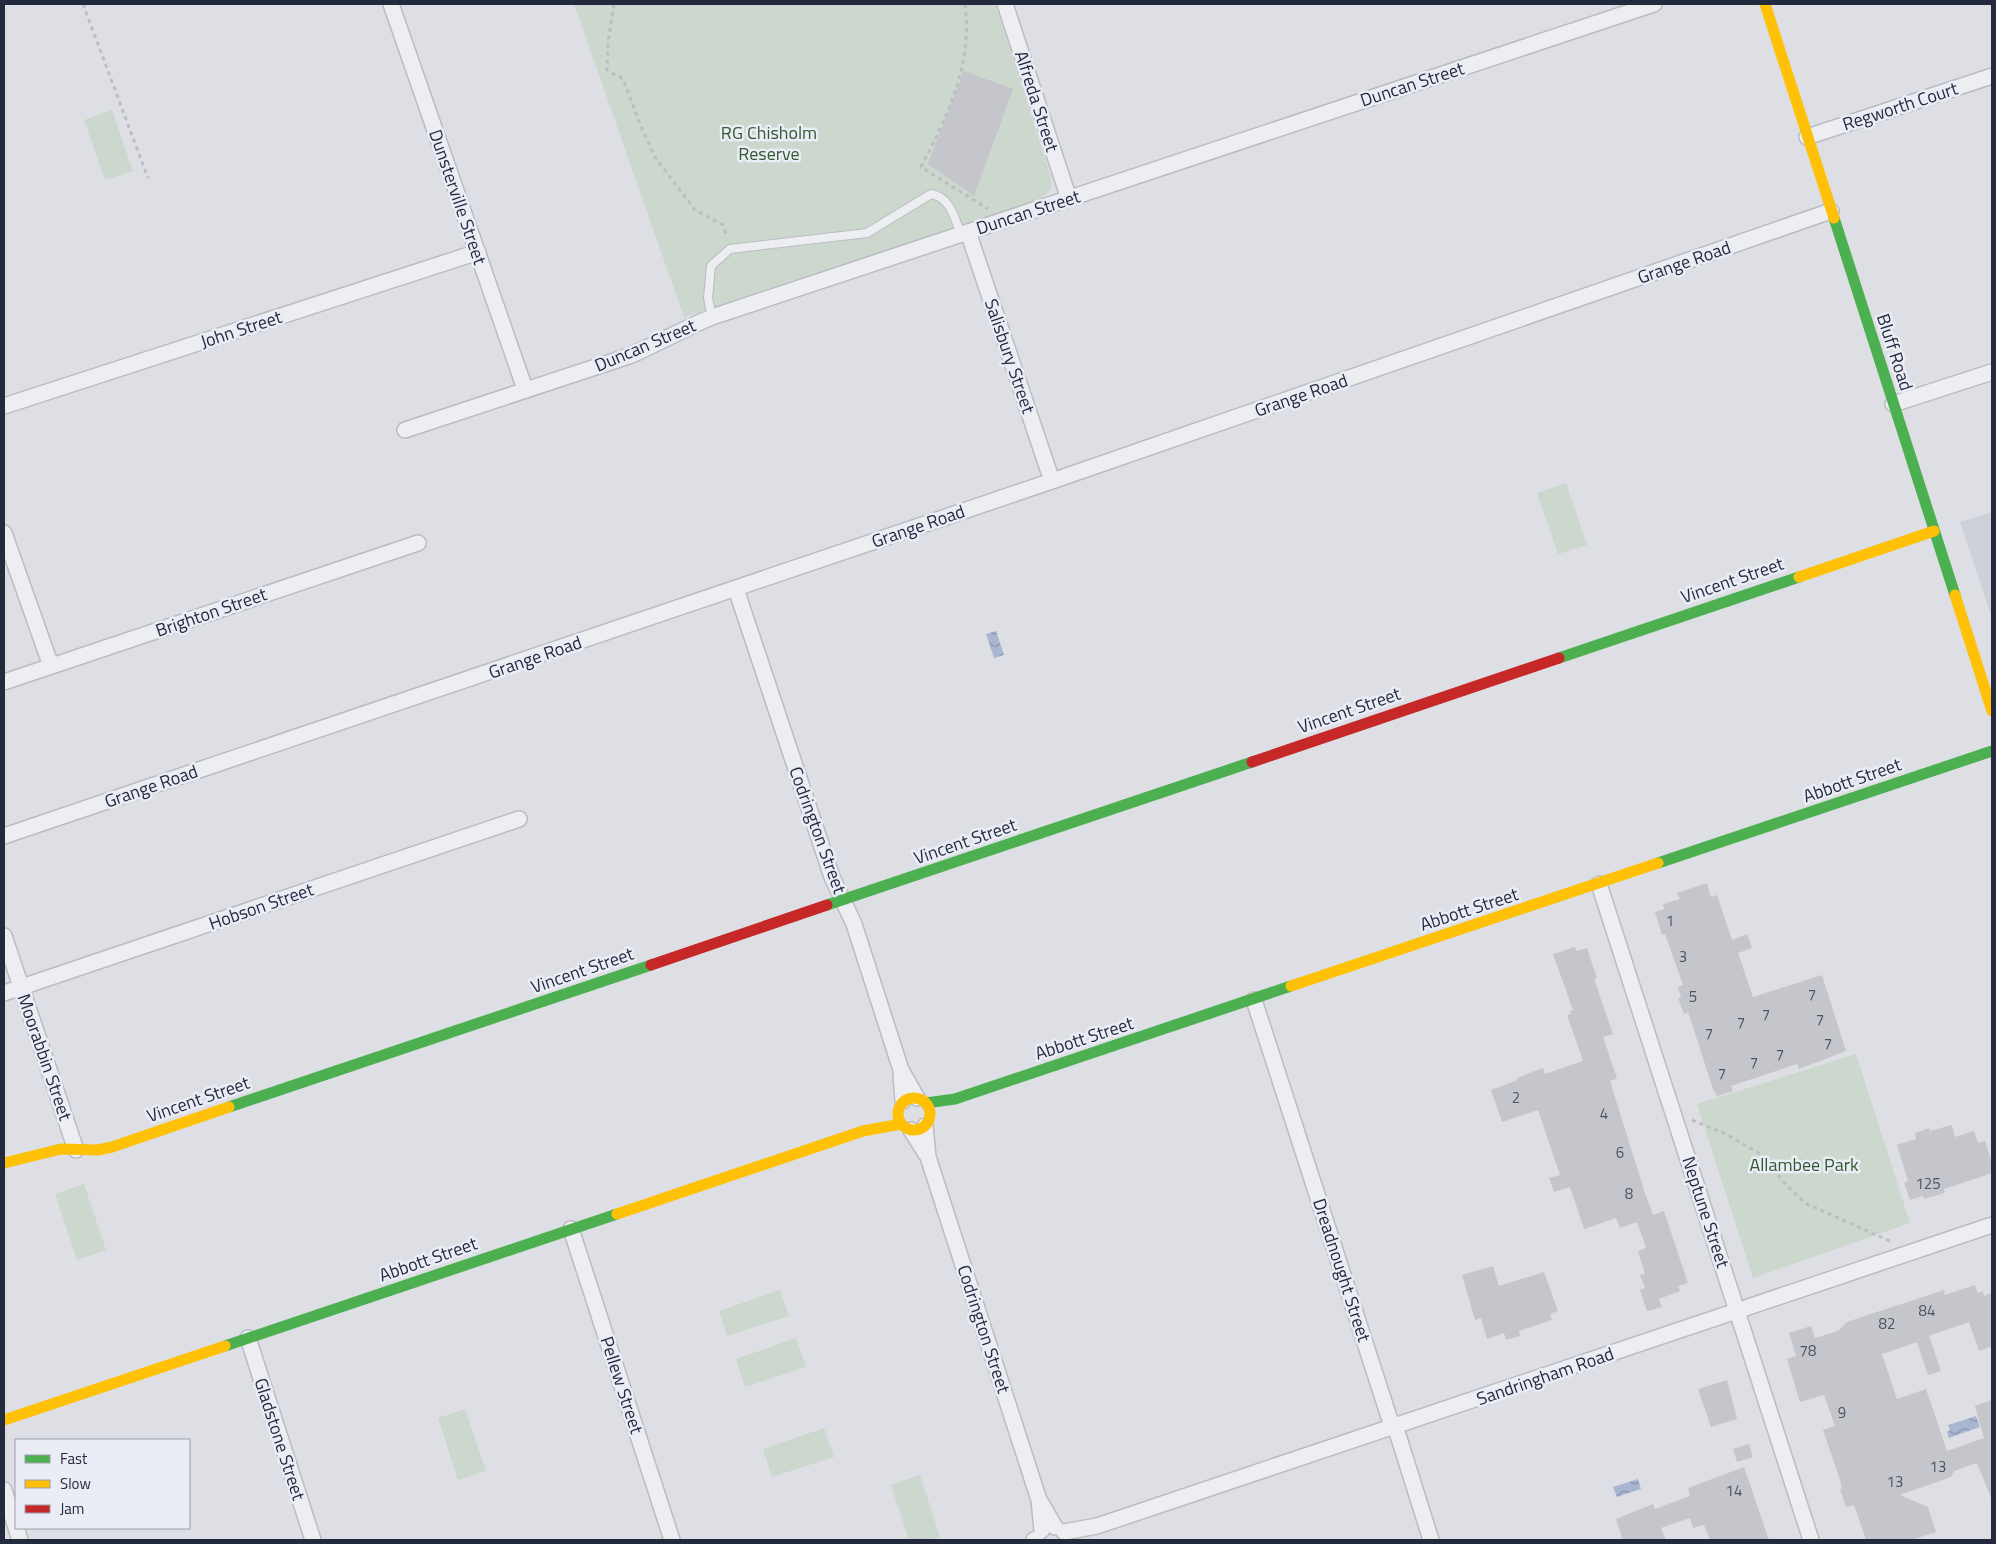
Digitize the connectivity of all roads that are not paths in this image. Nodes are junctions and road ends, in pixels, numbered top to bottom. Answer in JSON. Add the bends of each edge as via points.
{"nodes":[{"id":1,"x":391,"y":4,"type":"edge"},
{"id":2,"x":1005,"y":4,"type":"edge"},
{"id":3,"x":1654,"y":4,"type":"edge"},
{"id":4,"x":1765,"y":4,"type":"edge"},
{"id":5,"x":1992,"y":76,"type":"edge"},
{"id":6,"x":1808,"y":136,"type":"junction"},
{"id":7,"x":1069,"y":199,"type":"junction"},
{"id":8,"x":1831,"y":211,"type":"junction"},
{"id":9,"x":965,"y":233,"type":"junction"},
{"id":10,"x":478,"y":252,"type":"junction"},
{"id":11,"x":712,"y":317,"type":"junction"},
{"id":12,"x":1992,"y":372,"type":"edge"},
{"id":13,"x":525,"y":390,"type":"junction"},
{"id":14,"x":1893,"y":404,"type":"junction"},
{"id":15,"x":4,"y":406,"type":"edge"},
{"id":16,"x":405,"y":430,"type":"dead end"},
{"id":17,"x":1052,"y":481,"type":"junction"},
{"id":18,"x":1934,"y":531,"type":"junction"},
{"id":19,"x":4,"y":534,"type":"edge"},
{"id":20,"x":418,"y":543,"type":"dead end"},
{"id":21,"x":736,"y":589,"type":"junction"},
{"id":22,"x":51,"y":666,"type":"junction"},
{"id":23,"x":4,"y":682,"type":"edge"},
{"id":24,"x":1992,"y":711,"type":"edge"},
{"id":25,"x":1992,"y":751,"type":"edge"},
{"id":26,"x":519,"y":819,"type":"dead end"},
{"id":27,"x":4,"y":836,"type":"edge"},
{"id":28,"x":1600,"y":884,"type":"junction"},
{"id":29,"x":843,"y":900,"type":"junction"},
{"id":30,"x":4,"y":936,"type":"edge"},
{"id":31,"x":21,"y":987,"type":"junction"},
{"id":32,"x":4,"y":993,"type":"edge"},
{"id":33,"x":1254,"y":1000,"type":"junction"},
{"id":34,"x":956,"y":1099,"type":"junction"},
{"id":35,"x":911,"y":1103,"type":"junction"},
{"id":36,"x":917,"y":1124,"type":"junction"},
{"id":37,"x":863,"y":1130,"type":"junction"},
{"id":38,"x":76,"y":1150,"type":"junction"},
{"id":39,"x":4,"y":1163,"type":"edge"},
{"id":40,"x":1992,"y":1225,"type":"edge"},
{"id":41,"x":571,"y":1230,"type":"junction"},
{"id":42,"x":1738,"y":1311,"type":"junction"},
{"id":43,"x":248,"y":1338,"type":"junction"},
{"id":44,"x":4,"y":1420,"type":"edge"},
{"id":45,"x":1394,"y":1426,"type":"junction"},
{"id":46,"x":4,"y":1490,"type":"edge"},
{"id":47,"x":15,"y":1524,"type":"edge"},
{"id":48,"x":1051,"y":1536,"type":"edge"},
{"id":49,"x":313,"y":1540,"type":"edge"},
{"id":50,"x":672,"y":1540,"type":"edge"},
{"id":51,"x":1432,"y":1540,"type":"edge"},
{"id":52,"x":1812,"y":1540,"type":"edge"}],
"edges":[{"from":1,"to":10,"type":"street","name":"Dunsterville Street"},
{"from":2,"to":7,"type":"street","name":"Alfreda Street"},
{"from":3,"to":7,"type":"street","name":"Duncan Street"},
{"from":4,"to":6,"type":"street","name":"Bluff Road"},
{"from":5,"to":6,"type":"street","name":"Regworth Court"},
{"from":6,"to":8,"type":"street","name":"Bluff Road"},
{"from":7,"to":9,"type":"street","name":"Duncan Street"},
{"from":8,"to":14,"type":"street","name":"Bluff Road"},
{"from":8,"to":17,"type":"street","name":"Grange Road"},
{"from":9,"to":11,"type":"street","name":"Duncan Street"},
{"from":9,"to":11,"type":"lane","via":[[949,205],[940,195],[931,194],[867,233],[730,250],[711,266],[708,298]]},
{"from":9,"to":17,"type":"street","name":"Salisbury Street"},
{"from":10,"to":13,"type":"street","name":"Dunsterville Street"},
{"from":10,"to":15,"type":"street","name":"John Street"},
{"from":11,"to":13,"type":"street","name":"Duncan Street","via":[[629,356]]},
{"from":12,"to":14,"type":"street"},
{"from":13,"to":16,"type":"street","name":"Duncan Street"},
{"from":14,"to":18,"type":"street","name":"Bluff Road"},
{"from":17,"to":21,"type":"street","name":"Grange Road"},
{"from":18,"to":24,"type":"street","name":"Bluff Road"},
{"from":18,"to":29,"type":"street","name":"Vincent Street"},
{"from":19,"to":22,"type":"street"},
{"from":20,"to":22,"type":"street","name":"Brighton Street"},
{"from":21,"to":27,"type":"street","name":"Grange Road"},
{"from":21,"to":29,"type":"street","name":"Codrington Street","via":[[825,857]]},
{"from":22,"to":23,"type":"street","name":"Brighton Street"},
{"from":25,"to":28,"type":"street","name":"Abbott Street"},
{"from":26,"to":31,"type":"street","name":"Hobson Street"},
{"from":28,"to":33,"type":"street","name":"Abbott Street"},
{"from":28,"to":42,"type":"street","name":"Neptune Street"},
{"from":29,"to":35,"type":"street","name":"Codrington Street","via":[[854,924]]},
{"from":29,"to":38,"type":"street","name":"Vincent Street","via":[[112,1147]]},
{"from":30,"to":31,"type":"street","name":"Moorabbin Street"},
{"from":31,"to":32,"type":"street","name":"Hobson Street"},
{"from":31,"to":38,"type":"street","name":"Moorabbin Street"},
{"from":33,"to":34,"type":"street","name":"Abbott Street"},
{"from":33,"to":45,"type":"street","name":"Dreadnought Street"},
{"from":34,"to":35,"type":"street","name":"Abbott Street"},
{"from":34,"to":36,"type":"street","name":"Abbott Street"},
{"from":35,"to":36,"type":"street"},
{"from":35,"to":36,"type":"street"},
{"from":35,"to":37,"type":"street","name":"Abbott Street"},
{"from":36,"to":37,"type":"street","name":"Abbott Street"},
{"from":36,"to":48,"type":"street","name":"Codrington Street"},
{"from":37,"to":41,"type":"street","name":"Abbott Street"},
{"from":38,"to":39,"type":"street","name":"Vincent Street","via":[[48,1151]]},
{"from":40,"to":42,"type":"street","name":"Sandringham Road"},
{"from":41,"to":43,"type":"street","name":"Abbott Street"},
{"from":41,"to":50,"type":"street","name":"Pellew Street"},
{"from":42,"to":45,"type":"street","name":"Sandringham Road"},
{"from":42,"to":52,"type":"street","name":"Neptune Street"},
{"from":43,"to":44,"type":"street","name":"Abbott Street"},
{"from":43,"to":49,"type":"street","name":"Gladstone Street"},
{"from":45,"to":48,"type":"street","name":"Sandringham Road","via":[[1096,1526]]},
{"from":45,"to":51,"type":"street","name":"Dreadnought Street"},
{"from":46,"to":47,"type":"street"}]}
